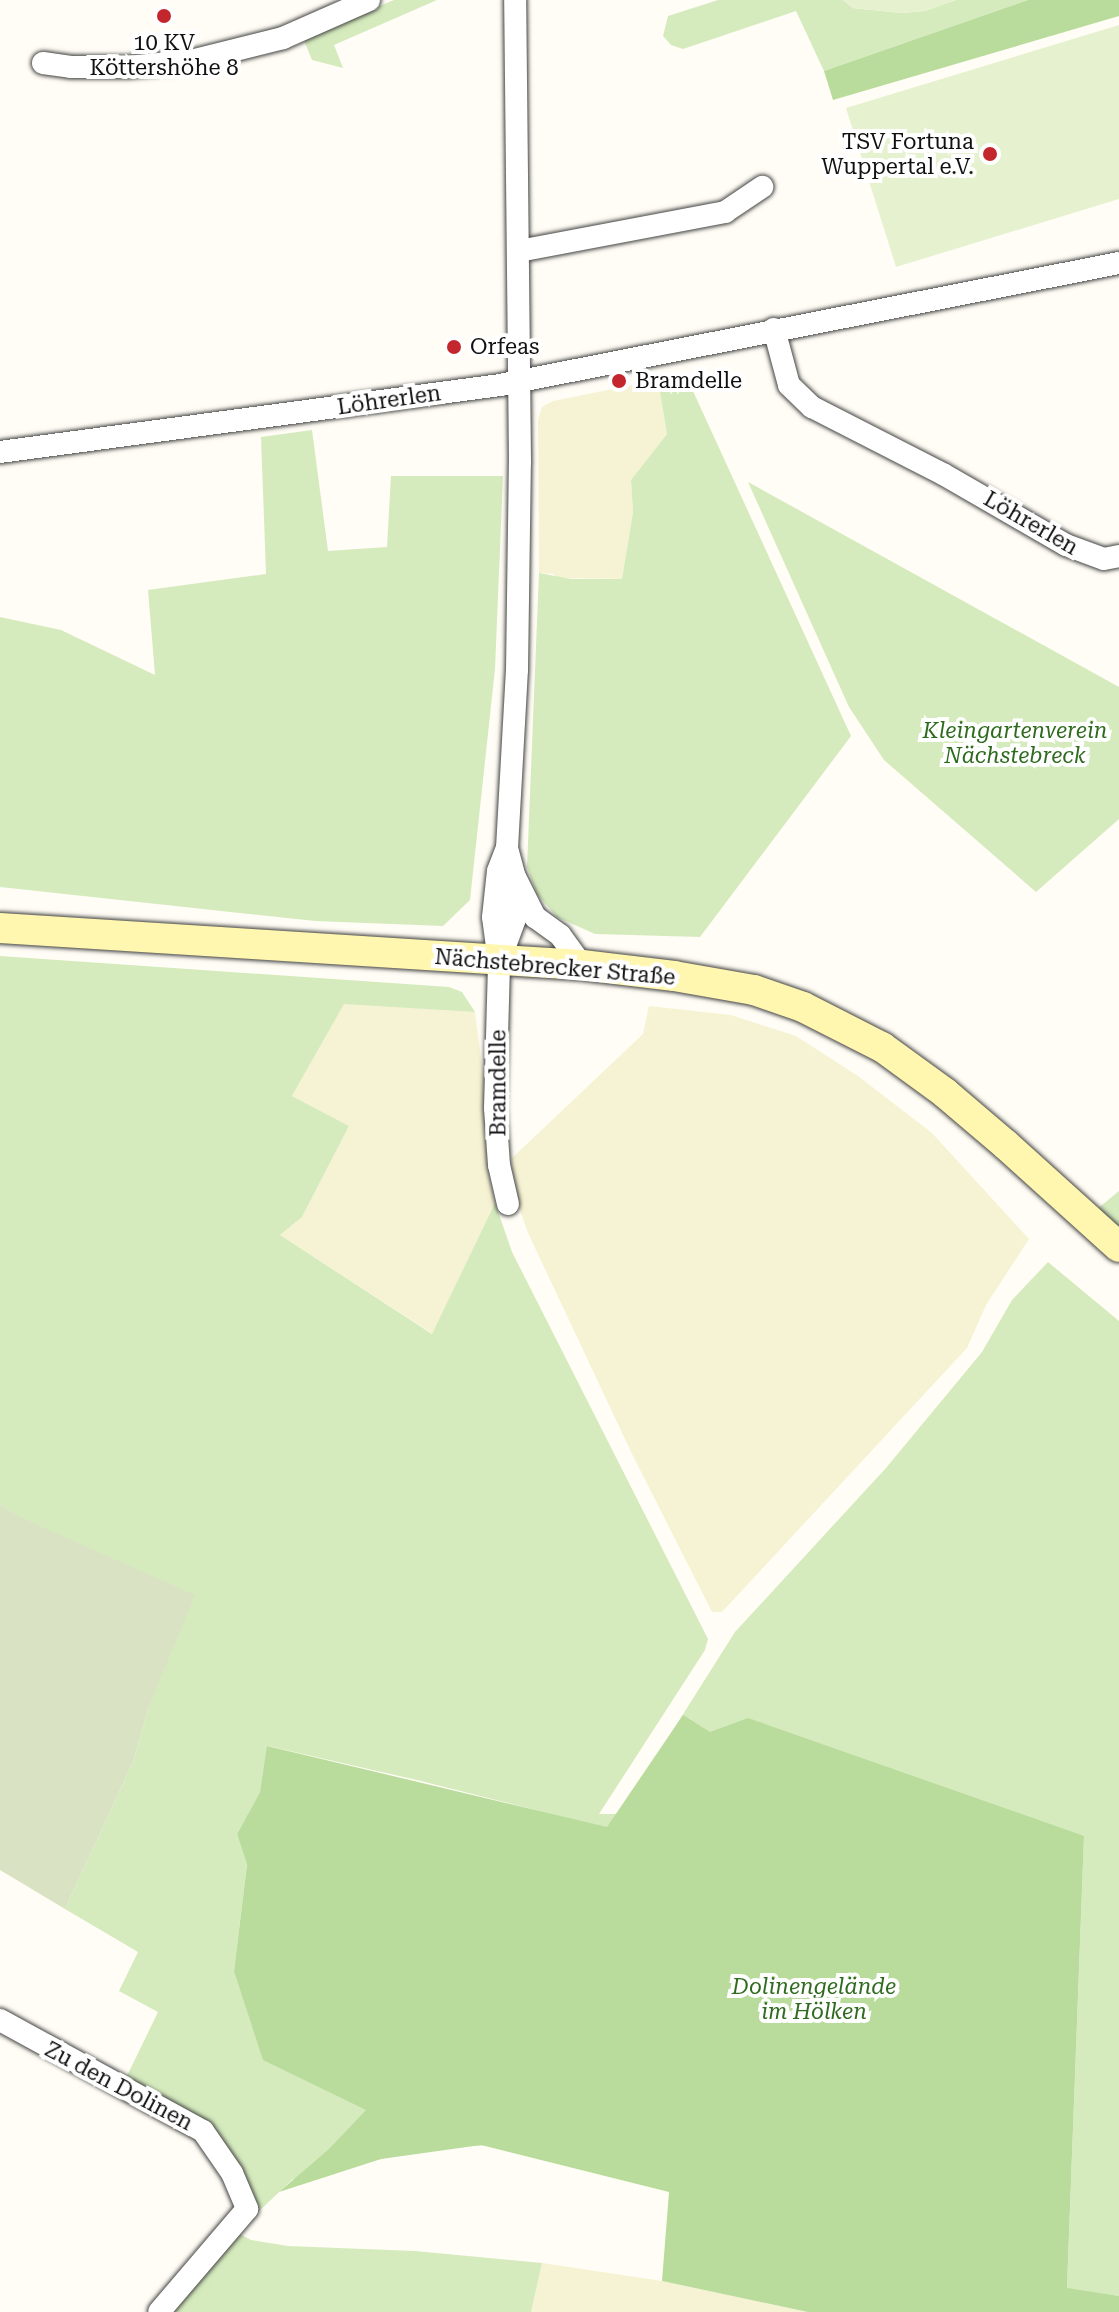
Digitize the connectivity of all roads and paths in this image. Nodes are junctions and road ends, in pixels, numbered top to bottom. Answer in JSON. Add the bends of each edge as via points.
{"nodes":[{"id":1,"x":369,"y":0,"type":"edge"},
{"id":2,"x":515,"y":0,"type":"edge"},
{"id":3,"x":43,"y":63,"type":"dead end"},
{"id":4,"x":762,"y":187,"type":"dead end"},
{"id":5,"x":519,"y":251,"type":"junction"},
{"id":6,"x":1119,"y":263,"type":"edge"},
{"id":7,"x":774,"y":329,"type":"junction"},
{"id":8,"x":519,"y":382,"type":"junction"},
{"id":9,"x":0,"y":452,"type":"edge"},
{"id":10,"x":1119,"y":556,"type":"edge"},
{"id":11,"x":507,"y":848,"type":"junction"},
{"id":12,"x":515,"y":877,"type":"junction"},
{"id":13,"x":0,"y":928,"type":"edge"},
{"id":14,"x":499,"y":962,"type":"junction"},
{"id":15,"x":582,"y":965,"type":"junction"},
{"id":16,"x":508,"y":1204,"type":"dead end"},
{"id":17,"x":1119,"y":1247,"type":"edge"},
{"id":18,"x":0,"y":2020,"type":"edge"},
{"id":19,"x":159,"y":2312,"type":"edge"}],
"edges":[{"from":1,"to":3,"type":"street","via":[[283,38],[191,61],[127,67]]},
{"from":2,"to":5,"type":"street","name":"Bramdelle"},
{"from":4,"to":5,"type":"street","via":[[725,212]]},
{"from":5,"to":8,"type":"street","name":"Bramdelle"},
{"from":6,"to":7,"type":"street","name":"Löhrerlen"},
{"from":7,"to":8,"type":"street","name":"Löhrerlen"},
{"from":7,"to":10,"type":"street","name":"Löhrerlen","via":[[789,385],[812,407],[957,481],[1066,545],[1104,559]]},
{"from":8,"to":9,"type":"street","name":"Löhrerlen"},
{"from":8,"to":11,"type":"street","name":"Bramdelle","via":[[517,670]]},
{"from":11,"to":12,"type":"street","name":"Bramdelle"},
{"from":11,"to":14,"type":"street","name":"Bramdelle","via":[[498,871],[493,917]]},
{"from":12,"to":14,"type":"street","name":"Bramdelle","via":[[515,919]]},
{"from":12,"to":15,"type":"street","name":"Bramdelle","via":[[535,917],[560,935]]},
{"from":13,"to":14,"type":"main road","name":"Nächstebrecker Straße"},
{"from":14,"to":15,"type":"main road","name":"Nächstebrecker Straße"},
{"from":14,"to":16,"type":"street","name":"Bramdelle","via":[[495,1108]]},
{"from":15,"to":17,"type":"main road","name":"Nächstebrecker Straße","via":[[754,990],[839,1024],[882,1047],[945,1093]]},
{"from":18,"to":19,"type":"street","name":"Zu den Dolinen","via":[[203,2131],[232,2173],[247,2209]]}]}
